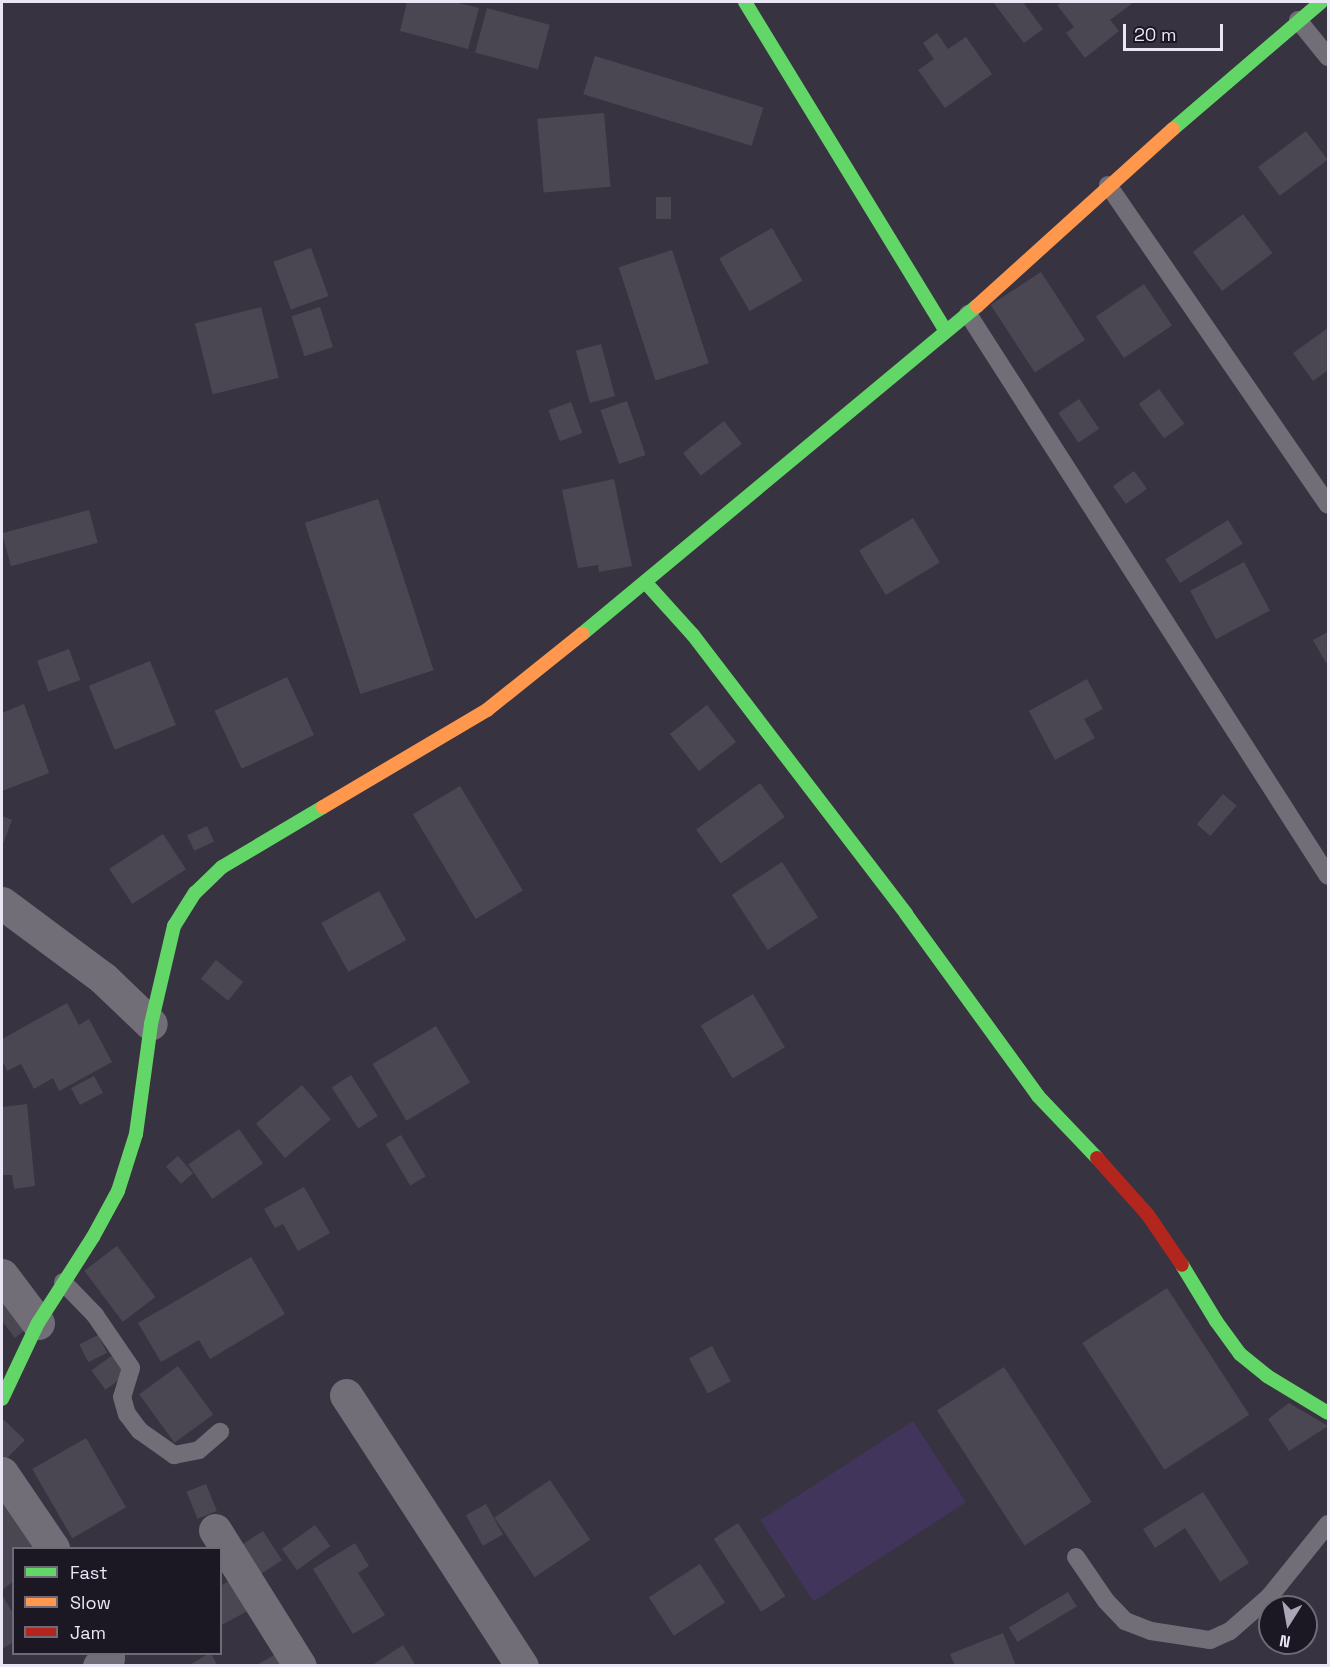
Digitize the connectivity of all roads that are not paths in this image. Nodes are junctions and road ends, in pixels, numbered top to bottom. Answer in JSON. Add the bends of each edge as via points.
{"nodes":[{"id":1,"x":745,"y":2,"type":"edge"},
{"id":2,"x":1321,"y":2,"type":"edge"},
{"id":3,"x":1298,"y":20,"type":"junction"},
{"id":4,"x":1329,"y":57,"type":"edge"},
{"id":5,"x":1108,"y":185,"type":"junction"},
{"id":6,"x":968,"y":314,"type":"junction"},
{"id":7,"x":945,"y":330,"type":"junction"},
{"id":8,"x":1329,"y":505,"type":"edge"},
{"id":9,"x":646,"y":583,"type":"junction"},
{"id":10,"x":1329,"y":876,"type":"edge"},
{"id":11,"x":2,"y":903,"type":"edge"},
{"id":12,"x":151,"y":1024,"type":"junction"},
{"id":13,"x":2,"y":1275,"type":"edge"},
{"id":14,"x":63,"y":1281,"type":"junction"},
{"id":15,"x":38,"y":1323,"type":"junction"},
{"id":16,"x":345,"y":1395,"type":"dead end"},
{"id":17,"x":2,"y":1399,"type":"edge"},
{"id":18,"x":1329,"y":1413,"type":"edge"},
{"id":19,"x":220,"y":1432,"type":"dead end"},
{"id":20,"x":2,"y":1473,"type":"edge"},
{"id":21,"x":1329,"y":1524,"type":"edge"},
{"id":22,"x":214,"y":1530,"type":"dead end"},
{"id":23,"x":52,"y":1547,"type":"edge"},
{"id":24,"x":1076,"y":1557,"type":"dead end"},
{"id":25,"x":300,"y":1665,"type":"edge"},
{"id":26,"x":522,"y":1665,"type":"edge"}],
"edges":[{"from":1,"to":7,"type":"street"},
{"from":2,"to":3,"type":"street"},
{"from":3,"to":4,"type":"lane"},
{"from":3,"to":5,"type":"street"},
{"from":5,"to":6,"type":"street"},
{"from":5,"to":8,"type":"lane"},
{"from":6,"to":7,"type":"street"},
{"from":6,"to":10,"type":"lane"},
{"from":7,"to":9,"type":"street"},
{"from":9,"to":12,"type":"street","via":[[487,710],[222,867],[195,893],[174,926]]},
{"from":9,"to":18,"type":"street","via":[[693,635],[906,914],[1038,1096],[1148,1215],[1240,1354],[1267,1376]]},
{"from":11,"to":12,"type":"street","via":[[103,978]]},
{"from":12,"to":14,"type":"street","via":[[136,1134],[118,1191]]},
{"from":13,"to":15,"type":"street"},
{"from":14,"to":15,"type":"street"},
{"from":14,"to":19,"type":"lane","via":[[95,1315],[131,1368],[122,1397],[127,1414],[140,1431],[174,1455],[199,1450]]},
{"from":15,"to":17,"type":"street"},
{"from":16,"to":26,"type":"street"},
{"from":20,"to":23,"type":"street"},
{"from":21,"to":24,"type":"lane","via":[[1269,1597],[1230,1631],[1210,1641],[1151,1631],[1125,1621]]},
{"from":22,"to":25,"type":"street"}]}
